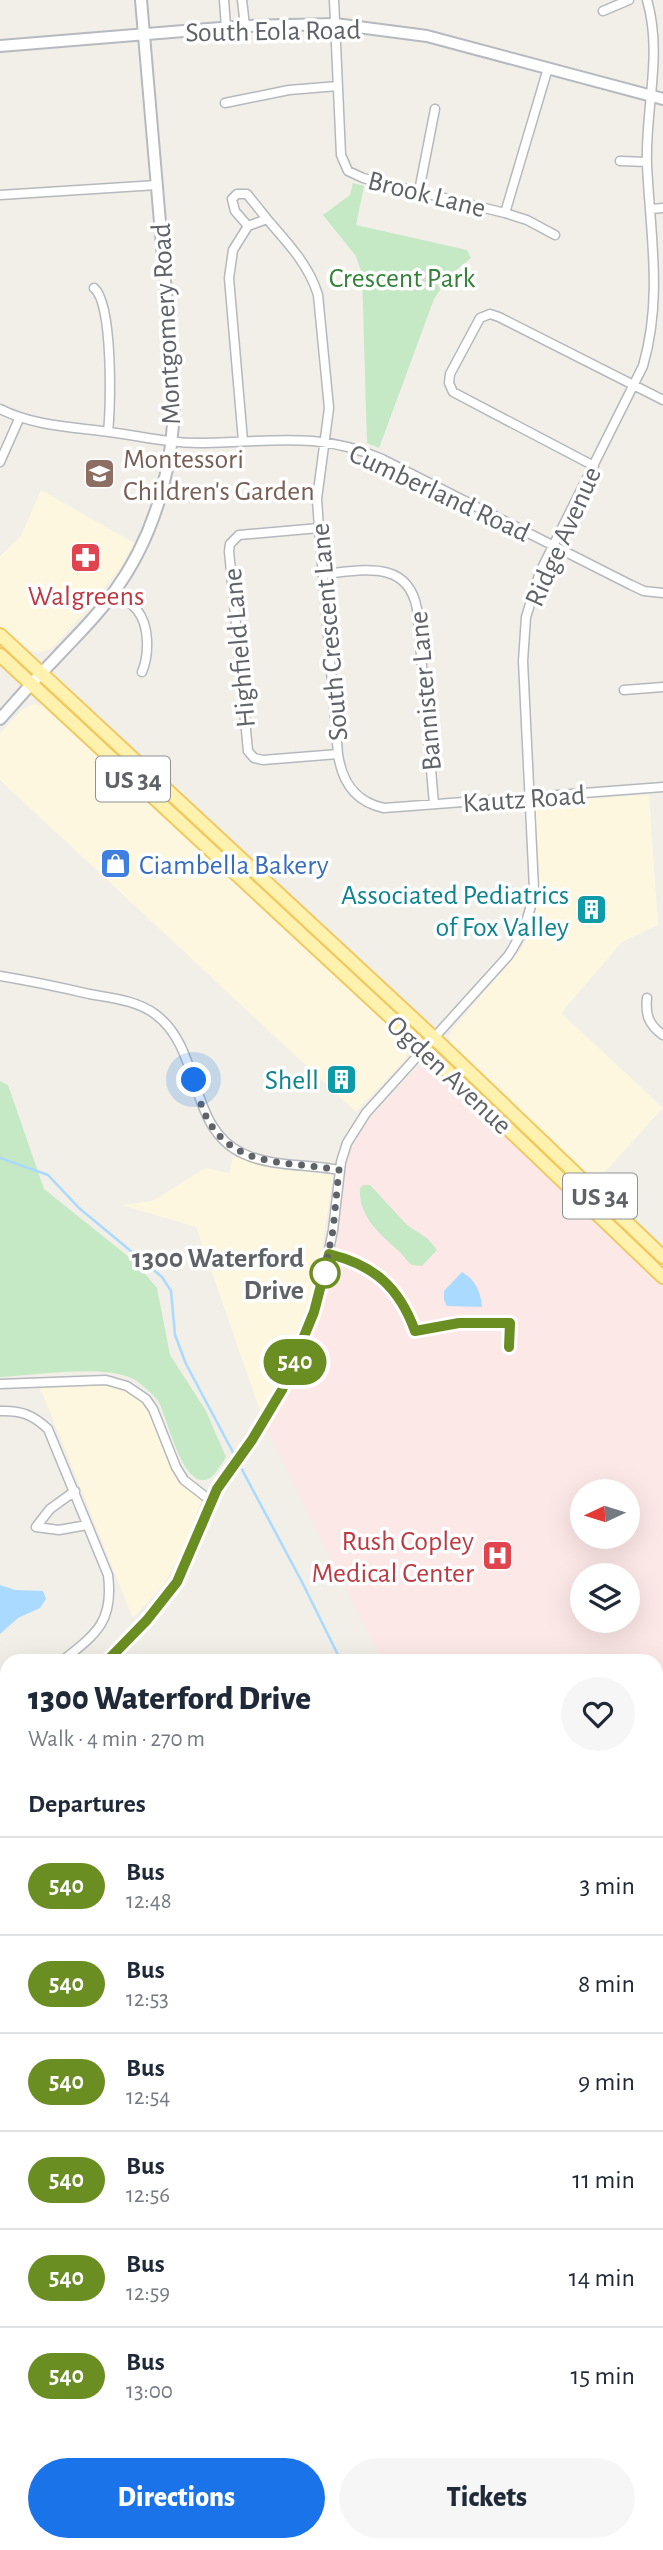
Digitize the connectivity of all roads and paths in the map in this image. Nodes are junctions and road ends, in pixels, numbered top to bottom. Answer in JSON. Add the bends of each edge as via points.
{"nodes":[{"id":1,"x":141,"y":0,"type":"edge"},
{"id":2,"x":224,"y":0,"type":"edge"},
{"id":3,"x":242,"y":0,"type":"edge"},
{"id":4,"x":334,"y":0,"type":"edge"},
{"id":5,"x":629,"y":0,"type":"edge"},
{"id":6,"x":647,"y":0,"type":"edge"},
{"id":7,"x":603,"y":11,"type":"dead end"},
{"id":8,"x":335,"y":24,"type":"junction"},
{"id":9,"x":245,"y":26,"type":"junction"},
{"id":10,"x":226,"y":27,"type":"junction"},
{"id":11,"x":144,"y":34,"type":"junction"},
{"id":12,"x":659,"y":36,"type":"edge"},
{"id":13,"x":0,"y":46,"type":"edge"},
{"id":14,"x":548,"y":68,"type":"junction"},
{"id":15,"x":338,"y":86,"type":"junction"},
{"id":16,"x":658,"y":98,"type":"edge"},
{"id":17,"x":225,"y":103,"type":"dead end"},
{"id":18,"x":435,"y":109,"type":"dead end"},
{"id":19,"x":620,"y":161,"type":"dead end"},
{"id":20,"x":647,"y":162,"type":"junction"},
{"id":21,"x":157,"y":185,"type":"junction"},
{"id":22,"x":419,"y":191,"type":"junction"},
{"id":23,"x":0,"y":195,"type":"edge"},
{"id":24,"x":663,"y":208,"type":"edge"},
{"id":25,"x":651,"y":209,"type":"junction"},
{"id":26,"x":505,"y":213,"type":"junction"},
{"id":27,"x":267,"y":219,"type":"junction"},
{"id":28,"x":248,"y":226,"type":"junction"},
{"id":29,"x":555,"y":235,"type":"dead end"},
{"id":30,"x":94,"y":288,"type":"dead end"},
{"id":31,"x":660,"y":305,"type":"edge"},
{"id":32,"x":634,"y":386,"type":"junction"},
{"id":33,"x":663,"y":400,"type":"edge"},
{"id":34,"x":0,"y":409,"type":"edge"},
{"id":35,"x":19,"y":418,"type":"junction"},
{"id":36,"x":108,"y":432,"type":"junction"},
{"id":37,"x":243,"y":441,"type":"junction"},
{"id":38,"x":171,"y":442,"type":"junction"},
{"id":39,"x":325,"y":442,"type":"junction"},
{"id":40,"x":0,"y":462,"type":"edge"},
{"id":41,"x":594,"y":466,"type":"junction"},
{"id":42,"x":319,"y":528,"type":"junction"},
{"id":43,"x":553,"y":545,"type":"junction"},
{"id":44,"x":323,"y":574,"type":"junction"},
{"id":45,"x":115,"y":592,"type":"junction"},
{"id":46,"x":663,"y":593,"type":"edge"},
{"id":47,"x":0,"y":635,"type":"edge"},
{"id":48,"x":0,"y":655,"type":"edge"},
{"id":49,"x":142,"y":672,"type":"dead end"},
{"id":50,"x":41,"y":673,"type":"junction"},
{"id":51,"x":31,"y":684,"type":"junction"},
{"id":52,"x":663,"y":687,"type":"edge"},
{"id":53,"x":624,"y":690,"type":"dead end"},
{"id":54,"x":0,"y":719,"type":"edge"},
{"id":55,"x":338,"y":754,"type":"junction"},
{"id":56,"x":663,"y":787,"type":"edge"},
{"id":57,"x":530,"y":797,"type":"junction"},
{"id":58,"x":434,"y":804,"type":"junction"},
{"id":59,"x":384,"y":808,"type":"joint"},
{"id":60,"x":249,"y":865,"type":"junction"},
{"id":61,"x":235,"y":873,"type":"junction"},
{"id":62,"x":0,"y":976,"type":"edge"},
{"id":63,"x":647,"y":998,"type":"dead end"},
{"id":64,"x":663,"y":1035,"type":"edge"},
{"id":65,"x":433,"y":1037,"type":"junction"},
{"id":66,"x":423,"y":1048,"type":"junction"},
{"id":67,"x":339,"y":1170,"type":"junction"},
{"id":68,"x":663,"y":1257,"type":"edge"},
{"id":69,"x":663,"y":1277,"type":"edge"},
{"id":70,"x":0,"y":1384,"type":"edge"},
{"id":71,"x":0,"y":1411,"type":"edge"},
{"id":72,"x":75,"y":1492,"type":"junction"},
{"id":73,"x":211,"y":1501,"type":"junction"},
{"id":74,"x":88,"y":1525,"type":"junction"},
{"id":75,"x":71,"y":1654,"type":"edge"},
{"id":76,"x":114,"y":1654,"type":"edge"}],
"edges":[{"from":1,"to":11,"type":"street","name":"Montgomery Road"},
{"from":2,"to":10,"type":"street"},
{"from":3,"to":9,"type":"street"},
{"from":4,"to":8,"type":"street","name":"Brook Lane"},
{"from":5,"to":7,"type":"street"},
{"from":6,"to":12,"type":"street","name":"Ridge Avenue"},
{"from":8,"to":9,"type":"street","name":"South Eola Road"},
{"from":8,"to":14,"type":"street","name":"South Eola Road","via":[[426,36]]},
{"from":8,"to":15,"type":"street","name":"Brook Lane"},
{"from":9,"to":10,"type":"street","name":"South Eola Road"},
{"from":10,"to":11,"type":"street","name":"South Eola Road"},
{"from":11,"to":13,"type":"street","name":"South Eola Road"},
{"from":11,"to":21,"type":"street","name":"Montgomery Road"},
{"from":12,"to":16,"type":"street","name":"Ridge Avenue"},
{"from":14,"to":16,"type":"street","name":"South Eola Road"},
{"from":14,"to":26,"type":"street","name":"Brook Lane"},
{"from":15,"to":17,"type":"street"},
{"from":15,"to":22,"type":"street","name":"Brook Lane","via":[[345,167],[355,175]]},
{"from":16,"to":20,"type":"street","name":"Ridge Avenue"},
{"from":18,"to":22,"type":"street"},
{"from":19,"to":20,"type":"street"},
{"from":20,"to":25,"type":"street","name":"Ridge Avenue"},
{"from":21,"to":23,"type":"street"},
{"from":21,"to":38,"type":"street","name":"Montgomery Road","via":[[173,372]]},
{"from":22,"to":26,"type":"street","name":"Brook Lane"},
{"from":24,"to":25,"type":"street"},
{"from":25,"to":31,"type":"street","name":"Ridge Avenue"},
{"from":26,"to":29,"type":"street"},
{"from":27,"to":28,"type":"street"},
{"from":27,"to":28,"type":"street","name":"South Crescent Lane","via":[[247,194],[237,194],[232,205]]},
{"from":27,"to":39,"type":"street","name":"South Crescent Lane","via":[[302,262],[318,295],[329,408]]},
{"from":28,"to":37,"type":"street","via":[[233,250],[229,278]]},
{"from":30,"to":36,"type":"street","via":[[105,311],[111,393]]},
{"from":31,"to":32,"type":"street","name":"Ridge Avenue"},
{"from":32,"to":33,"type":"street"},
{"from":32,"to":41,"type":"street","name":"Ridge Avenue"},
{"from":32,"to":41,"type":"street","via":[[490,314],[480,318],[450,374],[450,388],[458,395]]},
{"from":34,"to":35,"type":"street","name":"Cumberland Road"},
{"from":35,"to":36,"type":"street","name":"Cumberland Road"},
{"from":35,"to":40,"type":"street"},
{"from":36,"to":38,"type":"street","name":"Cumberland Road"},
{"from":37,"to":38,"type":"street","name":"Cumberland Road"},
{"from":37,"to":39,"type":"street","name":"Cumberland Road"},
{"from":38,"to":45,"type":"street","name":"Montgomery Road","via":[[152,523]]},
{"from":39,"to":42,"type":"street","name":"South Crescent Lane","via":[[317,499]]},
{"from":39,"to":43,"type":"street","name":"Cumberland Road","via":[[382,458]]},
{"from":41,"to":43,"type":"street","name":"Ridge Avenue"},
{"from":42,"to":44,"type":"street","name":"South Crescent Lane"},
{"from":42,"to":55,"type":"street","name":"Highfield Lane","via":[[245,534],[233,539],[229,551],[250,755],[263,760]]},
{"from":43,"to":46,"type":"street","name":"Cumberland Road","via":[[644,591]]},
{"from":43,"to":57,"type":"street","name":"Ridge Avenue","via":[[533,590],[524,627]]},
{"from":44,"to":55,"type":"street","name":"South Crescent Lane"},
{"from":44,"to":58,"type":"street","name":"Bannister Lane","via":[[387,572],[403,580],[414,596]]},
{"from":45,"to":49,"type":"street","via":[[142,617],[147,648]]},
{"from":45,"to":50,"type":"street","name":"Montgomery Road"},
{"from":47,"to":50,"type":"main road","number":"US 34"},
{"from":48,"to":51,"type":"main road","number":"US 34"},
{"from":50,"to":51,"type":"street","name":"Montgomery Road"},
{"from":50,"to":60,"type":"main road","number":"US 34"},
{"from":51,"to":54,"type":"street","name":"Montgomery Road"},
{"from":51,"to":61,"type":"main road","number":"US 34"},
{"from":52,"to":53,"type":"street"},
{"from":55,"to":59,"type":"street","name":"South Crescent Lane","via":[[343,777],[355,794]]},
{"from":56,"to":57,"type":"street","name":"Kautz Road"},
{"from":57,"to":58,"type":"street","name":"Kautz Road"},
{"from":57,"to":65,"type":"street","name":"Ridge Avenue","via":[[534,889],[524,929],[508,956]]},
{"from":58,"to":59,"type":"street","name":"Kautz Road"},
{"from":60,"to":61,"type":"main road"},
{"from":60,"to":65,"type":"main road","name":"Ogden Avenue","number":"US 34"},
{"from":61,"to":66,"type":"main road","name":"Ogden Avenue","number":"US 34"},
{"from":62,"to":67,"type":"street","via":[[143,1006],[164,1021],[179,1041],[205,1113],[232,1148],[262,1160]]},
{"from":63,"to":64,"type":"street","via":[[649,1020]]},
{"from":65,"to":66,"type":"street","name":"Ridge Avenue"},
{"from":65,"to":68,"type":"main road","name":"Ogden Avenue","number":"US 34"},
{"from":66,"to":67,"type":"street","name":"Ridge Avenue","via":[[361,1121],[347,1143]]},
{"from":66,"to":69,"type":"main road","name":"Ogden Avenue","number":"US 34"},
{"from":67,"to":73,"type":"street","name":"Ridge Avenue","via":[[329,1254],[314,1312],[282,1390]]},
{"from":70,"to":73,"type":"street","via":[[106,1380],[127,1386],[153,1409],[184,1480]]},
{"from":71,"to":72,"type":"street","via":[[16,1410],[48,1429]]},
{"from":72,"to":74,"type":"street"},
{"from":72,"to":74,"type":"street","via":[[50,1509],[36,1527],[59,1530]]},
{"from":73,"to":76,"type":"street","name":"Ridge Avenue","via":[[177,1582]]},
{"from":74,"to":75,"type":"street","via":[[107,1575],[108,1609],[102,1625]]}]}
